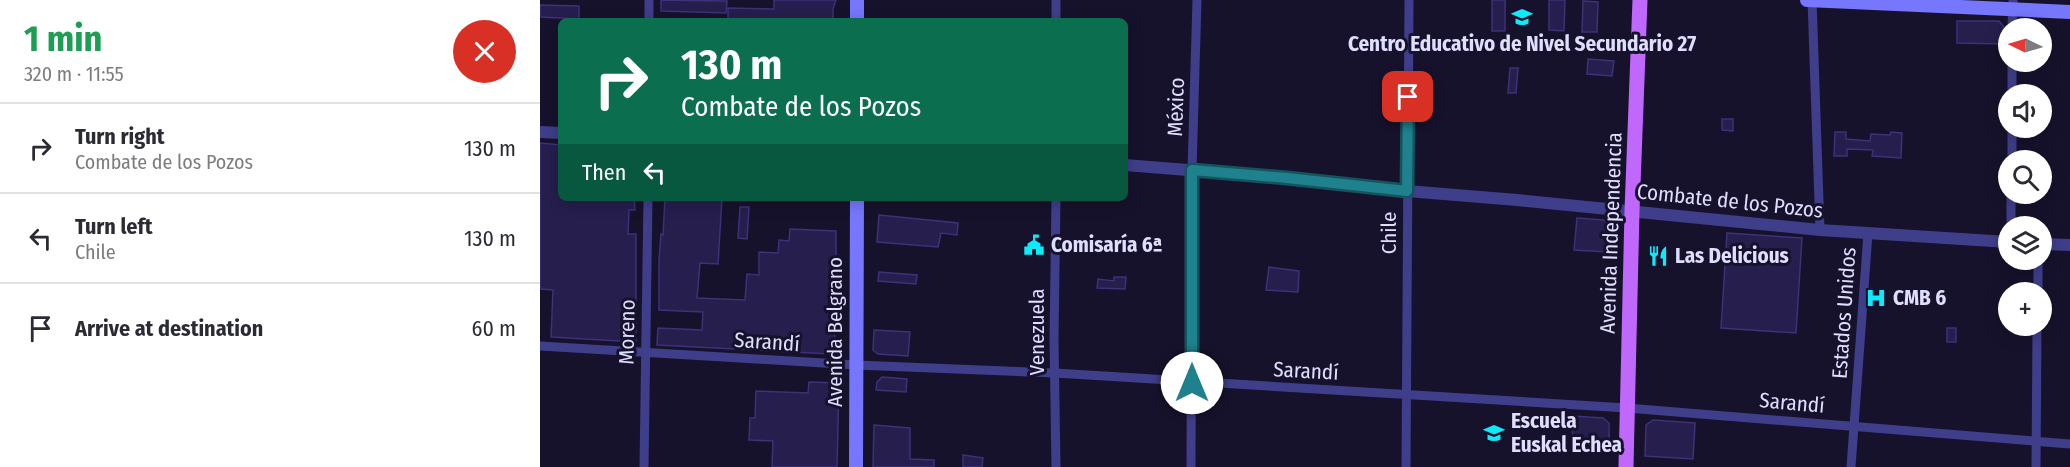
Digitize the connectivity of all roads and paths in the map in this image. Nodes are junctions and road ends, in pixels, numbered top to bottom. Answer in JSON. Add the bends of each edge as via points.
{"nodes":[{"id":1,"x":649,"y":0,"type":"edge"},
{"id":2,"x":857,"y":0,"type":"edge"},
{"id":3,"x":1056,"y":0,"type":"edge"},
{"id":4,"x":1197,"y":0,"type":"edge"},
{"id":5,"x":1409,"y":0,"type":"edge"},
{"id":6,"x":1640,"y":0,"type":"edge"},
{"id":7,"x":1807,"y":0,"type":"edge"},
{"id":8,"x":1812,"y":0,"type":"edge"},
{"id":9,"x":2012,"y":5,"type":"edge"},
{"id":10,"x":2070,"y":12,"type":"edge"},
{"id":11,"x":649,"y":18,"type":"edge"},
{"id":12,"x":857,"y":18,"type":"edge"},
{"id":13,"x":1056,"y":18,"type":"edge"},
{"id":14,"x":540,"y":132,"type":"edge"},
{"id":15,"x":558,"y":134,"type":"edge"},
{"id":16,"x":1128,"y":165,"type":"edge"},
{"id":17,"x":1192,"y":170,"type":"junction"},
{"id":18,"x":1407,"y":191,"type":"junction"},
{"id":19,"x":648,"y":201,"type":"edge"},
{"id":20,"x":857,"y":201,"type":"edge"},
{"id":21,"x":1056,"y":201,"type":"edge"},
{"id":22,"x":1632,"y":211,"type":"junction"},
{"id":23,"x":1820,"y":231,"type":"junction"},
{"id":24,"x":1868,"y":234,"type":"junction"},
{"id":25,"x":1998,"y":242,"type":"edge"},
{"id":26,"x":2052,"y":244,"type":"edge"},
{"id":27,"x":2070,"y":245,"type":"edge"},
{"id":28,"x":2037,"y":336,"type":"edge"},
{"id":29,"x":540,"y":346,"type":"edge"},
{"id":30,"x":645,"y":352,"type":"junction"},
{"id":31,"x":856,"y":365,"type":"junction"},
{"id":32,"x":1055,"y":374,"type":"junction"},
{"id":33,"x":1192,"y":383,"type":"junction"},
{"id":34,"x":1407,"y":395,"type":"junction"},
{"id":35,"x":1627,"y":408,"type":"junction"},
{"id":36,"x":1853,"y":426,"type":"junction"},
{"id":37,"x":2036,"y":443,"type":"junction"},
{"id":38,"x":2070,"y":444,"type":"edge"},
{"id":39,"x":644,"y":467,"type":"edge"},
{"id":40,"x":856,"y":467,"type":"edge"},
{"id":41,"x":1056,"y":467,"type":"edge"},
{"id":42,"x":1191,"y":467,"type":"edge"},
{"id":43,"x":1406,"y":467,"type":"edge"},
{"id":44,"x":1626,"y":467,"type":"edge"},
{"id":45,"x":1851,"y":467,"type":"edge"},
{"id":46,"x":2036,"y":467,"type":"edge"}],
"edges":[{"from":1,"to":11,"type":"street"},
{"from":2,"to":12,"type":"main road"},
{"from":3,"to":13,"type":"street"},
{"from":4,"to":17,"type":"street","name":"México"},
{"from":5,"to":18,"type":"street","name":"Chile"},
{"from":6,"to":22,"type":"main road","name":"Avenida Independencia"},
{"from":7,"to":8,"type":"main road"},
{"from":8,"to":9,"type":"main road"},
{"from":8,"to":23,"type":"street","name":"Estados Unidos"},
{"from":9,"to":10,"type":"main road"},
{"from":14,"to":15,"type":"street"},
{"from":16,"to":17,"type":"street","name":"Combate de los Pozos"},
{"from":17,"to":18,"type":"street","name":"Combate de los Pozos"},
{"from":17,"to":33,"type":"street","name":"México"},
{"from":18,"to":22,"type":"street","name":"Combate de los Pozos"},
{"from":18,"to":34,"type":"street","name":"Chile"},
{"from":19,"to":30,"type":"street","name":"Moreno"},
{"from":20,"to":31,"type":"main road","name":"Avenida Belgrano"},
{"from":21,"to":32,"type":"street","name":"Venezuela"},
{"from":22,"to":23,"type":"street","name":"Combate de los Pozos"},
{"from":22,"to":35,"type":"main road","name":"Avenida Independencia"},
{"from":23,"to":24,"type":"street","name":"Combate de los Pozos"},
{"from":24,"to":25,"type":"street","name":"Combate de los Pozos"},
{"from":24,"to":36,"type":"street","name":"Estados Unidos"},
{"from":26,"to":27,"type":"street"},
{"from":28,"to":37,"type":"street"},
{"from":29,"to":30,"type":"street","name":"Sarandí"},
{"from":30,"to":31,"type":"street","name":"Sarandí"},
{"from":30,"to":39,"type":"street","name":"Moreno"},
{"from":31,"to":32,"type":"street","name":"Sarandí"},
{"from":31,"to":40,"type":"main road","name":"Avenida Belgrano"},
{"from":32,"to":33,"type":"street","name":"Sarandí"},
{"from":32,"to":41,"type":"street","name":"Venezuela"},
{"from":33,"to":34,"type":"street","name":"Sarandí"},
{"from":33,"to":42,"type":"street","name":"México"},
{"from":34,"to":35,"type":"street","name":"Sarandí"},
{"from":34,"to":43,"type":"street","name":"Chile"},
{"from":35,"to":36,"type":"street","name":"Sarandí"},
{"from":35,"to":44,"type":"main road","name":"Avenida Independencia"},
{"from":36,"to":37,"type":"street","name":"Sarandí"},
{"from":36,"to":45,"type":"street","name":"Estados Unidos"},
{"from":37,"to":38,"type":"street","name":"Sarandí"},
{"from":37,"to":46,"type":"street"}]}
